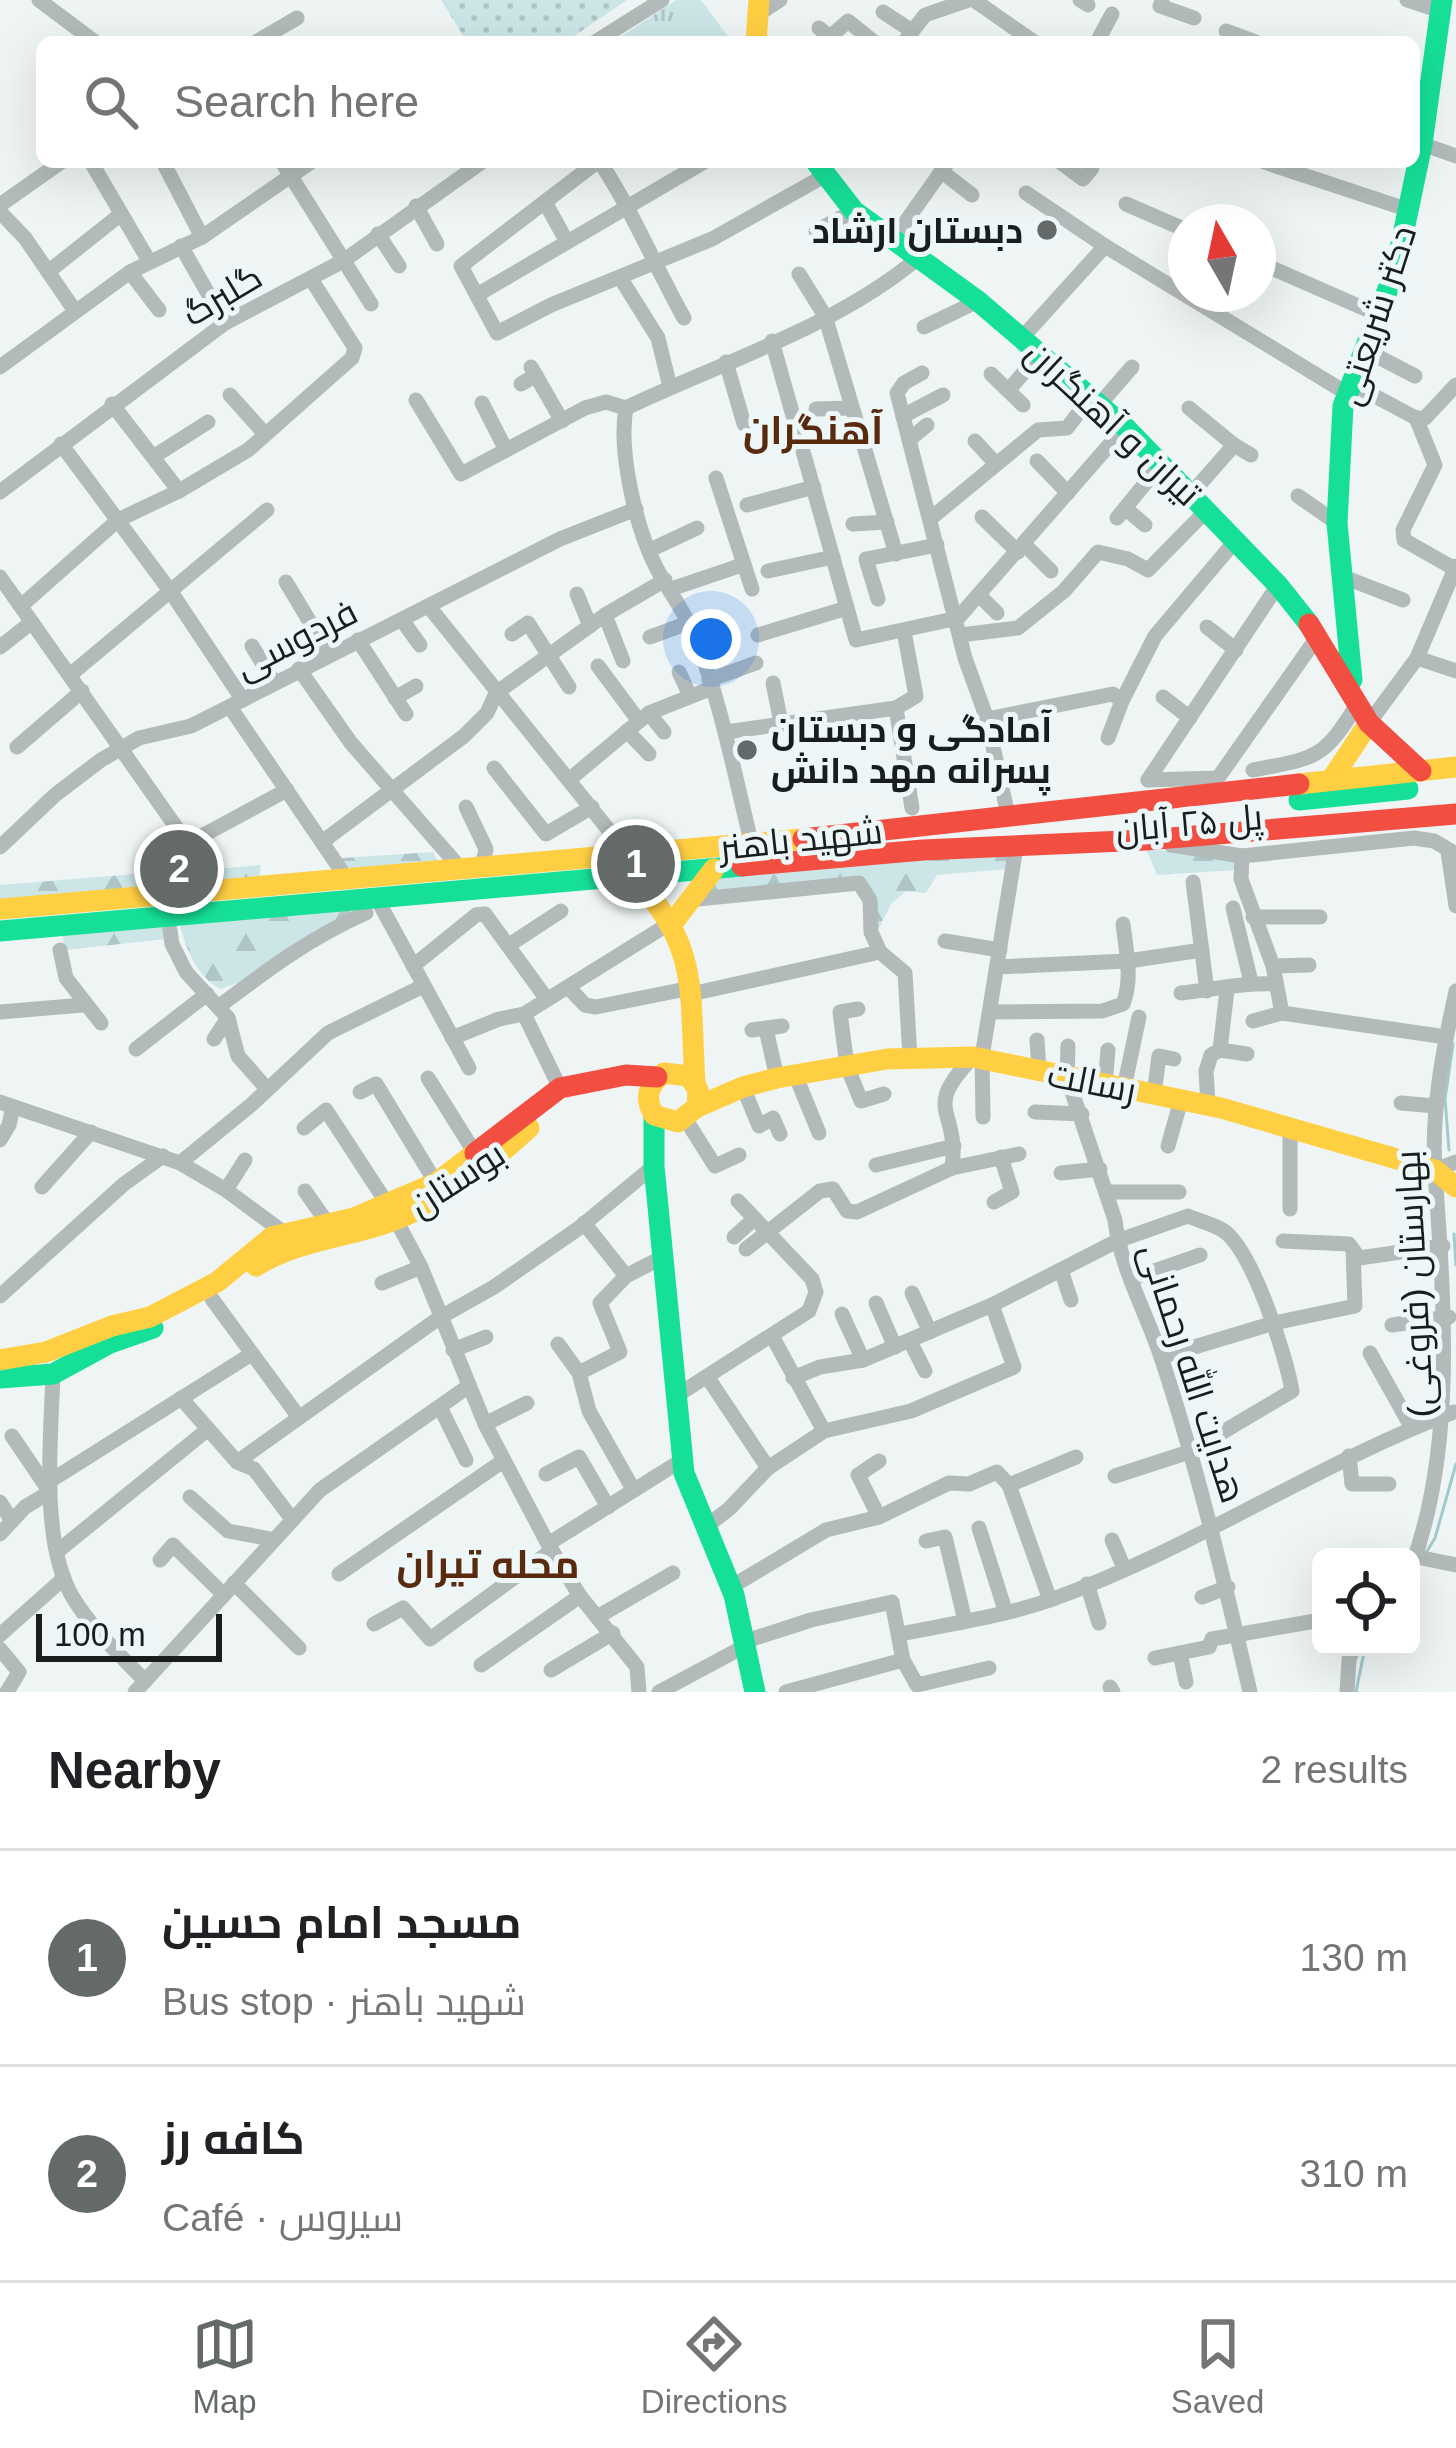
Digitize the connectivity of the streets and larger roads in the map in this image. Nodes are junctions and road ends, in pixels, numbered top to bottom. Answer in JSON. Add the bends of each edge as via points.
{"nodes":[{"id":1,"x":39,"y":0,"type":"edge"},
{"id":2,"x":662,"y":0,"type":"edge"},
{"id":3,"x":780,"y":0,"type":"edge"},
{"id":4,"x":972,"y":0,"type":"edge"},
{"id":5,"x":1162,"y":0,"type":"edge"},
{"id":6,"x":1407,"y":0,"type":"edge"},
{"id":7,"x":759,"y":6,"type":"edge"},
{"id":8,"x":883,"y":12,"type":"dead end"},
{"id":9,"x":1112,"y":14,"type":"dead end"},
{"id":10,"x":1444,"y":14,"type":"edge"},
{"id":11,"x":1194,"y":17,"type":"dead end"},
{"id":12,"x":297,"y":18,"type":"dead end"},
{"id":13,"x":819,"y":28,"type":"dead end"},
{"id":14,"x":1226,"y":31,"type":"dead end"},
{"id":15,"x":87,"y":36,"type":"edge"},
{"id":16,"x":266,"y":36,"type":"edge"},
{"id":17,"x":605,"y":36,"type":"edge"},
{"id":18,"x":756,"y":36,"type":"edge"},
{"id":19,"x":829,"y":36,"type":"edge"},
{"id":20,"x":831,"y":36,"type":"edge"},
{"id":21,"x":867,"y":36,"type":"edge"},
{"id":22,"x":907,"y":36,"type":"edge"},
{"id":23,"x":909,"y":36,"type":"edge"},
{"id":24,"x":1025,"y":36,"type":"edge"},
{"id":25,"x":1100,"y":36,"type":"edge"},
{"id":26,"x":1240,"y":36,"type":"edge"},
{"id":27,"x":1420,"y":99,"type":"edge"},
{"id":28,"x":1420,"y":117,"type":"edge"},
{"id":29,"x":1422,"y":144,"type":"junction"},
{"id":30,"x":1420,"y":154,"type":"edge"},
{"id":31,"x":1456,"y":155,"type":"edge"},
{"id":32,"x":53,"y":168,"type":"edge"},
{"id":33,"x":95,"y":168,"type":"edge"},
{"id":34,"x":166,"y":168,"type":"edge"},
{"id":35,"x":286,"y":168,"type":"edge"},
{"id":36,"x":303,"y":168,"type":"edge"},
{"id":37,"x":473,"y":168,"type":"edge"},
{"id":38,"x":591,"y":168,"type":"edge"},
{"id":39,"x":602,"y":168,"type":"edge"},
{"id":40,"x":694,"y":168,"type":"edge"},
{"id":41,"x":943,"y":168,"type":"edge"},
{"id":42,"x":945,"y":168,"type":"edge"},
{"id":43,"x":1069,"y":168,"type":"edge"},
{"id":44,"x":1092,"y":168,"type":"dead end"},
{"id":45,"x":1282,"y":168,"type":"edge"},
{"id":46,"x":1417,"y":168,"type":"edge"},
{"id":47,"x":821,"y":169,"type":"edge"},
{"id":48,"x":292,"y":177,"type":"junction"},
{"id":49,"x":1027,"y":193,"type":"dead end"},
{"id":50,"x":972,"y":195,"type":"dead end"},
{"id":51,"x":546,"y":204,"type":"junction"},
{"id":52,"x":1126,"y":204,"type":"dead end"},
{"id":53,"x":416,"y":206,"type":"junction"},
{"id":54,"x":628,"y":206,"type":"junction"},
{"id":55,"x":0,"y":208,"type":"edge"},
{"id":56,"x":1409,"y":210,"type":"junction"},
{"id":57,"x":854,"y":211,"type":"junction"},
{"id":58,"x":122,"y":214,"type":"junction"},
{"id":59,"x":1168,"y":222,"type":"edge"},
{"id":60,"x":816,"y":231,"type":"dead end"},
{"id":61,"x":378,"y":233,"type":"junction"},
{"id":62,"x":202,"y":237,"type":"junction"},
{"id":63,"x":892,"y":241,"type":"junction"},
{"id":64,"x":567,"y":242,"type":"junction"},
{"id":65,"x":437,"y":244,"type":"dead end"},
{"id":66,"x":181,"y":246,"type":"junction"},
{"id":67,"x":1105,"y":246,"type":"junction"},
{"id":68,"x":918,"y":258,"type":"junction"},
{"id":69,"x":149,"y":261,"type":"junction"},
{"id":70,"x":343,"y":261,"type":"junction"},
{"id":71,"x":653,"y":262,"type":"junction"},
{"id":72,"x":399,"y":266,"type":"dead end"},
{"id":73,"x":1276,"y":270,"type":"edge"},
{"id":74,"x":48,"y":272,"type":"junction"},
{"id":75,"x":130,"y":272,"type":"junction"},
{"id":76,"x":800,"y":274,"type":"dead end"},
{"id":77,"x":311,"y":279,"type":"junction"},
{"id":78,"x":621,"y":279,"type":"junction"},
{"id":79,"x":477,"y":295,"type":"junction"},
{"id":80,"x":978,"y":301,"type":"junction"},
{"id":81,"x":371,"y":304,"type":"dead end"},
{"id":82,"x":159,"y":310,"type":"dead end"},
{"id":83,"x":75,"y":311,"type":"junction"},
{"id":84,"x":1379,"y":315,"type":"junction"},
{"id":85,"x":825,"y":316,"type":"junction"},
{"id":86,"x":684,"y":318,"type":"dead end"},
{"id":87,"x":225,"y":323,"type":"junction"},
{"id":88,"x":924,"y":327,"type":"dead end"},
{"id":89,"x":772,"y":341,"type":"junction"},
{"id":90,"x":1030,"y":347,"type":"junction"},
{"id":91,"x":1365,"y":350,"type":"junction"},
{"id":92,"x":726,"y":362,"type":"junction"},
{"id":93,"x":0,"y":367,"type":"edge"},
{"id":94,"x":1133,"y":367,"type":"dead end"},
{"id":95,"x":922,"y":373,"type":"dead end"},
{"id":96,"x":991,"y":374,"type":"dead end"},
{"id":97,"x":1415,"y":376,"type":"dead end"},
{"id":98,"x":520,"y":384,"type":"dead end"},
{"id":99,"x":1456,"y":385,"type":"edge"},
{"id":100,"x":670,"y":387,"type":"junction"},
{"id":101,"x":1350,"y":389,"type":"junction"},
{"id":102,"x":1009,"y":390,"type":"junction"},
{"id":103,"x":230,"y":395,"type":"dead end"},
{"id":104,"x":943,"y":395,"type":"dead end"},
{"id":105,"x":416,"y":400,"type":"dead end"},
{"id":106,"x":1095,"y":401,"type":"junction"},
{"id":107,"x":482,"y":403,"type":"dead end"},
{"id":108,"x":112,"y":404,"type":"junction"},
{"id":109,"x":1023,"y":405,"type":"dead end"},
{"id":110,"x":626,"y":408,"type":"junction"},
{"id":111,"x":852,"y":408,"type":"junction"},
{"id":112,"x":1189,"y":408,"type":"dead end"},
{"id":113,"x":816,"y":409,"type":"dead end"},
{"id":114,"x":903,"y":416,"type":"junction"},
{"id":115,"x":1420,"y":418,"type":"junction"},
{"id":116,"x":562,"y":421,"type":"junction"},
{"id":117,"x":208,"y":422,"type":"dead end"},
{"id":118,"x":744,"y":424,"type":"dead end"},
{"id":119,"x":927,"y":425,"type":"dead end"},
{"id":120,"x":1125,"y":427,"type":"junction"},
{"id":121,"x":265,"y":434,"type":"junction"},
{"id":122,"x":909,"y":440,"type":"junction"},
{"id":123,"x":975,"y":441,"type":"dead end"},
{"id":124,"x":61,"y":443,"type":"junction"},
{"id":125,"x":1234,"y":445,"type":"junction"},
{"id":126,"x":506,"y":450,"type":"junction"},
{"id":127,"x":1251,"y":455,"type":"dead end"},
{"id":128,"x":153,"y":457,"type":"junction"},
{"id":129,"x":1036,"y":461,"type":"dead end"},
{"id":130,"x":996,"y":464,"type":"junction"},
{"id":131,"x":1161,"y":464,"type":"junction"},
{"id":132,"x":716,"y":478,"type":"dead end"},
{"id":133,"x":814,"y":487,"type":"junction"},
{"id":134,"x":179,"y":491,"type":"junction"},
{"id":135,"x":0,"y":492,"type":"edge"},
{"id":136,"x":1192,"y":493,"type":"junction"},
{"id":137,"x":1068,"y":494,"type":"junction"},
{"id":138,"x":1298,"y":496,"type":"dead end"},
{"id":139,"x":748,"y":505,"type":"dead end"},
{"id":140,"x":636,"y":508,"type":"junction"},
{"id":141,"x":266,"y":510,"type":"dead end"},
{"id":142,"x":1207,"y":510,"type":"junction"},
{"id":143,"x":982,"y":517,"type":"dead end"},
{"id":144,"x":929,"y":519,"type":"junction"},
{"id":145,"x":118,"y":520,"type":"junction"},
{"id":146,"x":886,"y":522,"type":"junction"},
{"id":147,"x":1337,"y":523,"type":"junction"},
{"id":148,"x":853,"y":524,"type":"dead end"},
{"id":149,"x":1145,"y":525,"type":"dead end"},
{"id":150,"x":697,"y":528,"type":"dead end"},
{"id":151,"x":1236,"y":540,"type":"junction"},
{"id":152,"x":938,"y":545,"type":"junction"},
{"id":153,"x":1021,"y":548,"type":"junction"},
{"id":154,"x":650,"y":550,"type":"junction"},
{"id":155,"x":896,"y":554,"type":"junction"},
{"id":156,"x":833,"y":557,"type":"junction"},
{"id":157,"x":742,"y":565,"type":"junction"},
{"id":158,"x":768,"y":571,"type":"dead end"},
{"id":159,"x":1051,"y":571,"type":"dead end"},
{"id":160,"x":1341,"y":576,"type":"junction"},
{"id":161,"x":0,"y":577,"type":"edge"},
{"id":162,"x":1454,"y":577,"type":"edge"},
{"id":163,"x":286,"y":582,"type":"dead end"},
{"id":164,"x":668,"y":585,"type":"junction"},
{"id":165,"x":1278,"y":585,"type":"junction"},
{"id":166,"x":752,"y":589,"type":"dead end"},
{"id":167,"x":171,"y":592,"type":"junction"},
{"id":168,"x":577,"y":594,"type":"dead end"},
{"id":169,"x":980,"y":596,"type":"junction"},
{"id":170,"x":878,"y":599,"type":"dead end"},
{"id":171,"x":1403,"y":600,"type":"dead end"},
{"id":172,"x":20,"y":606,"type":"junction"},
{"id":173,"x":430,"y":608,"type":"junction"},
{"id":174,"x":847,"y":608,"type":"junction"},
{"id":175,"x":997,"y":613,"type":"dead end"},
{"id":176,"x":605,"y":615,"type":"junction"},
{"id":177,"x":402,"y":620,"type":"junction"},
{"id":178,"x":32,"y":622,"type":"junction"},
{"id":179,"x":688,"y":623,"type":"junction"},
{"id":180,"x":590,"y":626,"type":"junction"},
{"id":181,"x":959,"y":627,"type":"junction"},
{"id":182,"x":1208,"y":627,"type":"dead end"},
{"id":183,"x":904,"y":631,"type":"junction"},
{"id":184,"x":512,"y":634,"type":"dead end"},
{"id":185,"x":758,"y":635,"type":"dead end"},
{"id":186,"x":650,"y":637,"type":"dead end"},
{"id":187,"x":1318,"y":637,"type":"junction"},
{"id":188,"x":358,"y":640,"type":"junction"},
{"id":189,"x":420,"y":645,"type":"dead end"},
{"id":190,"x":252,"y":646,"type":"dead end"},
{"id":191,"x":0,"y":647,"type":"edge"},
{"id":192,"x":1236,"y":650,"type":"junction"},
{"id":193,"x":328,"y":654,"type":"junction"},
{"id":194,"x":548,"y":656,"type":"junction"},
{"id":195,"x":1417,"y":658,"type":"junction"},
{"id":196,"x":623,"y":661,"type":"dead end"},
{"id":197,"x":755,"y":663,"type":"dead end"},
{"id":198,"x":598,"y":666,"type":"dead end"},
{"id":199,"x":299,"y":669,"type":"junction"},
{"id":200,"x":1456,"y":670,"type":"edge"},
{"id":201,"x":679,"y":672,"type":"dead end"},
{"id":202,"x":70,"y":675,"type":"junction"},
{"id":203,"x":274,"y":682,"type":"junction"},
{"id":204,"x":773,"y":683,"type":"dead end"},
{"id":205,"x":710,"y":684,"type":"junction"},
{"id":206,"x":416,"y":686,"type":"dead end"},
{"id":207,"x":568,"y":687,"type":"dead end"},
{"id":208,"x":82,"y":691,"type":"junction"},
{"id":209,"x":496,"y":693,"type":"junction"},
{"id":210,"x":691,"y":695,"type":"junction"},
{"id":211,"x":1163,"y":697,"type":"dead end"},
{"id":212,"x":395,"y":698,"type":"junction"},
{"id":213,"x":1122,"y":701,"type":"junction"},
{"id":214,"x":236,"y":703,"type":"junction"},
{"id":215,"x":896,"y":708,"type":"junction"},
{"id":216,"x":1364,"y":713,"type":"junction"},
{"id":217,"x":406,"y":714,"type":"dead end"},
{"id":218,"x":1190,"y":718,"type":"junction"},
{"id":219,"x":987,"y":719,"type":"junction"},
{"id":220,"x":638,"y":722,"type":"junction"},
{"id":221,"x":781,"y":723,"type":"junction"},
{"id":222,"x":664,"y":732,"type":"dead end"},
{"id":223,"x":726,"y":732,"type":"junction"},
{"id":224,"x":1108,"y":738,"type":"dead end"},
{"id":225,"x":16,"y":747,"type":"dead end"},
{"id":226,"x":122,"y":748,"type":"junction"},
{"id":227,"x":649,"y":754,"type":"dead end"},
{"id":228,"x":1456,"y":767,"type":"edge"},
{"id":229,"x":494,"y":768,"type":"dead end"},
{"id":230,"x":1253,"y":770,"type":"dead end"},
{"id":231,"x":1420,"y":771,"type":"junction"},
{"id":232,"x":570,"y":779,"type":"junction"},
{"id":233,"x":1331,"y":780,"type":"junction"},
{"id":234,"x":1456,"y":784,"type":"edge"},
{"id":235,"x":392,"y":787,"type":"junction"},
{"id":236,"x":286,"y":790,"type":"junction"},
{"id":237,"x":1456,"y":797,"type":"edge"},
{"id":238,"x":466,"y":807,"type":"dead end"},
{"id":239,"x":592,"y":807,"type":"junction"},
{"id":240,"x":912,"y":808,"type":"dead end"},
{"id":241,"x":1456,"y":814,"type":"edge"},
{"id":242,"x":1008,"y":815,"type":"junction"},
{"id":243,"x":962,"y":823,"type":"junction"},
{"id":244,"x":1146,"y":840,"type":"junction"},
{"id":245,"x":322,"y":842,"type":"junction"},
{"id":246,"x":188,"y":844,"type":"junction"},
{"id":247,"x":752,"y":845,"type":"junction"},
{"id":248,"x":0,"y":847,"type":"edge"},
{"id":249,"x":1016,"y":847,"type":"junction"},
{"id":250,"x":922,"y":850,"type":"junction"},
{"id":251,"x":1452,"y":853,"type":"edge"},
{"id":252,"x":1242,"y":856,"type":"junction"},
{"id":253,"x":158,"y":860,"type":"dead end"},
{"id":254,"x":631,"y":866,"type":"junction"},
{"id":255,"x":471,"y":868,"type":"junction"},
{"id":256,"x":714,"y":869,"type":"junction"},
{"id":257,"x":347,"y":879,"type":"junction"},
{"id":258,"x":1193,"y":882,"type":"dead end"},
{"id":259,"x":131,"y":898,"type":"junction"},
{"id":260,"x":688,"y":900,"type":"junction"},
{"id":261,"x":339,"y":902,"type":"junction"},
{"id":262,"x":372,"y":906,"type":"junction"},
{"id":263,"x":1456,"y":906,"type":"edge"},
{"id":264,"x":1233,"y":908,"type":"dead end"},
{"id":265,"x":0,"y":909,"type":"edge"},
{"id":266,"x":561,"y":911,"type":"dead end"},
{"id":267,"x":1252,"y":917,"type":"junction"},
{"id":268,"x":1320,"y":917,"type":"dead end"},
{"id":269,"x":675,"y":920,"type":"junction"},
{"id":270,"x":107,"y":922,"type":"junction"},
{"id":271,"x":1123,"y":923,"type":"dead end"},
{"id":272,"x":170,"y":930,"type":"dead end"},
{"id":273,"x":0,"y":931,"type":"edge"},
{"id":274,"x":945,"y":940,"type":"dead end"},
{"id":275,"x":509,"y":945,"type":"junction"},
{"id":276,"x":60,"y":950,"type":"dead end"},
{"id":277,"x":1202,"y":950,"type":"junction"},
{"id":278,"x":880,"y":952,"type":"junction"},
{"id":279,"x":998,"y":958,"type":"junction"},
{"id":280,"x":1128,"y":961,"type":"junction"},
{"id":281,"x":1309,"y":964,"type":"dead end"},
{"id":282,"x":413,"y":966,"type":"junction"},
{"id":283,"x":1273,"y":966,"type":"junction"},
{"id":284,"x":1251,"y":982,"type":"junction"},
{"id":285,"x":1275,"y":984,"type":"junction"},
{"id":286,"x":423,"y":986,"type":"junction"},
{"id":287,"x":568,"y":987,"type":"junction"},
{"id":288,"x":1227,"y":990,"type":"junction"},
{"id":289,"x":692,"y":991,"type":"junction"},
{"id":290,"x":1207,"y":991,"type":"junction"},
{"id":291,"x":1456,"y":991,"type":"edge"},
{"id":292,"x":1181,"y":993,"type":"dead end"},
{"id":293,"x":546,"y":998,"type":"junction"},
{"id":294,"x":83,"y":1004,"type":"junction"},
{"id":295,"x":218,"y":1006,"type":"junction"},
{"id":296,"x":858,"y":1009,"type":"dead end"},
{"id":297,"x":0,"y":1012,"type":"edge"},
{"id":298,"x":991,"y":1012,"type":"junction"},
{"id":299,"x":1282,"y":1012,"type":"junction"},
{"id":300,"x":524,"y":1014,"type":"junction"},
{"id":301,"x":1138,"y":1017,"type":"dead end"},
{"id":302,"x":1253,"y":1021,"type":"dead end"},
{"id":303,"x":101,"y":1023,"type":"dead end"},
{"id":304,"x":767,"y":1028,"type":"dead end"},
{"id":305,"x":1446,"y":1037,"type":"junction"},
{"id":306,"x":452,"y":1038,"type":"junction"},
{"id":307,"x":214,"y":1039,"type":"dead end"},
{"id":308,"x":1037,"y":1040,"type":"dead end"},
{"id":309,"x":691,"y":1041,"type":"junction"},
{"id":310,"x":1068,"y":1046,"type":"dead end"},
{"id":311,"x":136,"y":1049,"type":"dead end"},
{"id":312,"x":1108,"y":1050,"type":"dead end"},
{"id":313,"x":1220,"y":1050,"type":"junction"},
{"id":314,"x":1247,"y":1054,"type":"dead end"},
{"id":315,"x":910,"y":1057,"type":"junction"},
{"id":316,"x":978,"y":1057,"type":"junction"},
{"id":317,"x":1174,"y":1059,"type":"dead end"},
{"id":318,"x":848,"y":1066,"type":"junction"},
{"id":319,"x":469,"y":1068,"type":"dead end"},
{"id":320,"x":1039,"y":1071,"type":"junction"},
{"id":321,"x":665,"y":1074,"type":"junction"},
{"id":322,"x":626,"y":1076,"type":"junction"},
{"id":323,"x":786,"y":1076,"type":"junction"},
{"id":324,"x":1067,"y":1077,"type":"junction"},
{"id":325,"x":428,"y":1078,"type":"dead end"},
{"id":326,"x":587,"y":1085,"type":"junction"},
{"id":327,"x":1115,"y":1086,"type":"junction"},
{"id":328,"x":742,"y":1087,"type":"junction"},
{"id":329,"x":560,"y":1088,"type":"junction"},
{"id":330,"x":268,"y":1089,"type":"junction"},
{"id":331,"x":360,"y":1092,"type":"dead end"},
{"id":332,"x":884,"y":1094,"type":"dead end"},
{"id":333,"x":1154,"y":1094,"type":"junction"},
{"id":334,"x":1181,"y":1100,"type":"junction"},
{"id":335,"x":1401,"y":1102,"type":"dead end"},
{"id":336,"x":7,"y":1104,"type":"edge"},
{"id":337,"x":691,"y":1104,"type":"junction"},
{"id":338,"x":1208,"y":1106,"type":"junction"},
{"id":339,"x":1436,"y":1106,"type":"junction"},
{"id":340,"x":651,"y":1107,"type":"junction"},
{"id":341,"x":1034,"y":1112,"type":"dead end"},
{"id":342,"x":1082,"y":1114,"type":"junction"},
{"id":343,"x":983,"y":1117,"type":"dead end"},
{"id":344,"x":304,"y":1127,"type":"dead end"},
{"id":345,"x":1290,"y":1129,"type":"junction"},
{"id":346,"x":91,"y":1132,"type":"junction"},
{"id":347,"x":819,"y":1133,"type":"dead end"},
{"id":348,"x":780,"y":1135,"type":"dead end"},
{"id":349,"x":0,"y":1140,"type":"edge"},
{"id":350,"x":954,"y":1146,"type":"junction"},
{"id":351,"x":1168,"y":1146,"type":"dead end"},
{"id":352,"x":475,"y":1154,"type":"junction"},
{"id":353,"x":1019,"y":1154,"type":"dead end"},
{"id":354,"x":739,"y":1155,"type":"dead end"},
{"id":355,"x":163,"y":1156,"type":"junction"},
{"id":356,"x":1001,"y":1157,"type":"junction"},
{"id":357,"x":244,"y":1160,"type":"dead end"},
{"id":358,"x":180,"y":1163,"type":"junction"},
{"id":359,"x":876,"y":1165,"type":"dead end"},
{"id":360,"x":654,"y":1166,"type":"junction"},
{"id":361,"x":1446,"y":1166,"type":"edge"},
{"id":362,"x":952,"y":1168,"type":"junction"},
{"id":363,"x":1100,"y":1169,"type":"junction"},
{"id":364,"x":1061,"y":1173,"type":"dead end"},
{"id":365,"x":436,"y":1183,"type":"junction"},
{"id":366,"x":42,"y":1187,"type":"dead end"},
{"id":367,"x":1456,"y":1187,"type":"edge"},
{"id":368,"x":226,"y":1190,"type":"junction"},
{"id":369,"x":305,"y":1191,"type":"dead end"},
{"id":370,"x":1107,"y":1192,"type":"junction"},
{"id":371,"x":1179,"y":1192,"type":"dead end"},
{"id":372,"x":738,"y":1201,"type":"dead end"},
{"id":373,"x":994,"y":1202,"type":"dead end"},
{"id":374,"x":1290,"y":1209,"type":"dead end"},
{"id":375,"x":392,"y":1212,"type":"junction"},
{"id":376,"x":754,"y":1219,"type":"junction"},
{"id":377,"x":584,"y":1223,"type":"junction"},
{"id":378,"x":328,"y":1224,"type":"junction"},
{"id":379,"x":283,"y":1232,"type":"junction"},
{"id":380,"x":767,"y":1233,"type":"junction"},
{"id":381,"x":1118,"y":1241,"type":"junction"},
{"id":382,"x":1283,"y":1241,"type":"dead end"},
{"id":383,"x":1443,"y":1246,"type":"junction"},
{"id":384,"x":1353,"y":1250,"type":"junction"},
{"id":385,"x":1200,"y":1255,"type":"dead end"},
{"id":386,"x":663,"y":1257,"type":"junction"},
{"id":387,"x":421,"y":1267,"type":"junction"},
{"id":388,"x":1060,"y":1270,"type":"junction"},
{"id":389,"x":626,"y":1276,"type":"junction"},
{"id":390,"x":1132,"y":1279,"type":"junction"},
{"id":391,"x":382,"y":1283,"type":"dead end"},
{"id":392,"x":912,"y":1293,"type":"dead end"},
{"id":393,"x":0,"y":1296,"type":"edge"},
{"id":394,"x":212,"y":1299,"type":"junction"},
{"id":395,"x":1071,"y":1300,"type":"dead end"},
{"id":396,"x":876,"y":1303,"type":"dead end"},
{"id":397,"x":992,"y":1304,"type":"junction"},
{"id":398,"x":842,"y":1314,"type":"dead end"},
{"id":399,"x":439,"y":1318,"type":"junction"},
{"id":400,"x":1449,"y":1318,"type":"junction"},
{"id":401,"x":1274,"y":1323,"type":"junction"},
{"id":402,"x":1392,"y":1324,"type":"dead end"},
{"id":403,"x":930,"y":1332,"type":"junction"},
{"id":404,"x":772,"y":1336,"type":"junction"},
{"id":405,"x":487,"y":1337,"type":"dead end"},
{"id":406,"x":558,"y":1344,"type":"dead end"},
{"id":407,"x":902,"y":1344,"type":"junction"},
{"id":408,"x":453,"y":1350,"type":"junction"},
{"id":409,"x":1370,"y":1353,"type":"dead end"},
{"id":410,"x":250,"y":1355,"type":"junction"},
{"id":411,"x":1161,"y":1357,"type":"junction"},
{"id":412,"x":0,"y":1360,"type":"edge"},
{"id":413,"x":863,"y":1360,"type":"junction"},
{"id":414,"x":925,"y":1371,"type":"dead end"},
{"id":415,"x":579,"y":1372,"type":"junction"},
{"id":416,"x":53,"y":1373,"type":"junction"},
{"id":417,"x":0,"y":1378,"type":"edge"},
{"id":418,"x":709,"y":1378,"type":"junction"},
{"id":419,"x":793,"y":1378,"type":"junction"},
{"id":420,"x":469,"y":1386,"type":"junction"},
{"id":421,"x":676,"y":1396,"type":"junction"},
{"id":422,"x":181,"y":1398,"type":"junction"},
{"id":423,"x":527,"y":1403,"type":"dead end"},
{"id":424,"x":440,"y":1409,"type":"junction"},
{"id":425,"x":1454,"y":1412,"type":"edge"},
{"id":426,"x":298,"y":1416,"type":"junction"},
{"id":427,"x":485,"y":1424,"type":"junction"},
{"id":428,"x":1412,"y":1428,"type":"junction"},
{"id":429,"x":207,"y":1430,"type":"junction"},
{"id":430,"x":824,"y":1431,"type":"junction"},
{"id":431,"x":12,"y":1436,"type":"dead end"},
{"id":432,"x":1453,"y":1444,"type":"edge"},
{"id":433,"x":1189,"y":1452,"type":"junction"},
{"id":434,"x":1349,"y":1456,"type":"junction"},
{"id":435,"x":1076,"y":1457,"type":"dead end"},
{"id":436,"x":466,"y":1460,"type":"dead end"},
{"id":437,"x":503,"y":1461,"type":"junction"},
{"id":438,"x":879,"y":1461,"type":"dead end"},
{"id":439,"x":237,"y":1462,"type":"junction"},
{"id":440,"x":679,"y":1462,"type":"junction"},
{"id":441,"x":768,"y":1468,"type":"junction"},
{"id":442,"x":546,"y":1474,"type":"dead end"},
{"id":443,"x":1115,"y":1476,"type":"dead end"},
{"id":444,"x":1003,"y":1479,"type":"junction"},
{"id":445,"x":1389,"y":1484,"type":"dead end"},
{"id":446,"x":50,"y":1486,"type":"junction"},
{"id":447,"x":633,"y":1489,"type":"junction"},
{"id":448,"x":190,"y":1497,"type":"dead end"},
{"id":449,"x":0,"y":1502,"type":"edge"},
{"id":450,"x":608,"y":1508,"type":"junction"},
{"id":451,"x":879,"y":1517,"type":"junction"},
{"id":452,"x":292,"y":1519,"type":"junction"},
{"id":453,"x":13,"y":1521,"type":"junction"},
{"id":454,"x":1211,"y":1525,"type":"junction"},
{"id":455,"x":704,"y":1528,"type":"junction"},
{"id":456,"x":979,"y":1528,"type":"dead end"},
{"id":457,"x":0,"y":1534,"type":"edge"},
{"id":458,"x":271,"y":1539,"type":"junction"},
{"id":459,"x":1112,"y":1540,"type":"dead end"},
{"id":460,"x":926,"y":1541,"type":"dead end"},
{"id":461,"x":549,"y":1548,"type":"junction"},
{"id":462,"x":58,"y":1551,"type":"junction"},
{"id":463,"x":1420,"y":1559,"type":"edge"},
{"id":464,"x":160,"y":1560,"type":"dead end"},
{"id":465,"x":1420,"y":1562,"type":"edge"},
{"id":466,"x":1456,"y":1565,"type":"edge"},
{"id":467,"x":1124,"y":1568,"type":"junction"},
{"id":468,"x":673,"y":1573,"type":"dead end"},
{"id":469,"x":339,"y":1574,"type":"dead end"},
{"id":470,"x":64,"y":1578,"type":"junction"},
{"id":471,"x":1087,"y":1584,"type":"junction"},
{"id":472,"x":731,"y":1587,"type":"junction"},
{"id":473,"x":1228,"y":1587,"type":"junction"},
{"id":474,"x":229,"y":1589,"type":"junction"},
{"id":475,"x":580,"y":1596,"type":"junction"},
{"id":476,"x":1202,"y":1597,"type":"dead end"},
{"id":477,"x":1050,"y":1600,"type":"junction"},
{"id":478,"x":1005,"y":1610,"type":"junction"},
{"id":479,"x":599,"y":1616,"type":"junction"},
{"id":480,"x":964,"y":1621,"type":"junction"},
{"id":481,"x":1312,"y":1622,"type":"edge"},
{"id":482,"x":374,"y":1624,"type":"dead end"},
{"id":483,"x":1099,"y":1624,"type":"dead end"},
{"id":484,"x":613,"y":1633,"type":"junction"},
{"id":485,"x":900,"y":1634,"type":"junction"},
{"id":486,"x":0,"y":1635,"type":"edge"},
{"id":487,"x":1237,"y":1635,"type":"junction"},
{"id":488,"x":747,"y":1643,"type":"junction"},
{"id":489,"x":299,"y":1648,"type":"dead end"},
{"id":490,"x":0,"y":1649,"type":"edge"},
{"id":491,"x":1180,"y":1653,"type":"junction"},
{"id":492,"x":1350,"y":1656,"type":"edge"},
{"id":493,"x":1155,"y":1658,"type":"dead end"},
{"id":494,"x":903,"y":1660,"type":"junction"},
{"id":495,"x":481,"y":1666,"type":"dead end"},
{"id":496,"x":989,"y":1668,"type":"dead end"},
{"id":497,"x":551,"y":1670,"type":"dead end"},
{"id":498,"x":1186,"y":1682,"type":"dead end"},
{"id":499,"x":828,"y":1685,"type":"edge"},
{"id":500,"x":140,"y":1687,"type":"edge"},
{"id":501,"x":7,"y":1692,"type":"edge"},
{"id":502,"x":639,"y":1692,"type":"edge"},
{"id":503,"x":659,"y":1692,"type":"edge"},
{"id":504,"x":755,"y":1692,"type":"edge"},
{"id":505,"x":786,"y":1692,"type":"edge"},
{"id":506,"x":1250,"y":1692,"type":"edge"},
{"id":507,"x":1347,"y":1692,"type":"edge"}],
"edges":[{"from":1,"to":15,"type":"street"},
{"from":2,"to":17,"type":"street"},
{"from":3,"to":7,"type":"street"},
{"from":4,"to":23,"type":"street","via":[[925,15]]},
{"from":4,"to":24,"type":"street"},
{"from":5,"to":11,"type":"street","via":[[1160,6]]},
{"from":6,"to":10,"type":"street"},
{"from":7,"to":18,"type":"street"},
{"from":8,"to":22,"type":"street"},
{"from":9,"to":25,"type":"street"},
{"from":10,"to":27,"type":"street","name":"دکتر شریعتی"},
{"from":12,"to":16,"type":"street"},
{"from":13,"to":19,"type":"street"},
{"from":14,"to":26,"type":"street"},
{"from":20,"to":21,"type":"street","via":[[848,21]]},
{"from":28,"to":29,"type":"street","name":"دکتر شریعتی"},
{"from":29,"to":30,"type":"street","name":"دکتر شریعتی"},
{"from":29,"to":31,"type":"street"},
{"from":32,"to":55,"type":"street"},
{"from":33,"to":58,"type":"street"},
{"from":34,"to":62,"type":"street"},
{"from":35,"to":48,"type":"street"},
{"from":36,"to":48,"type":"street"},
{"from":37,"to":53,"type":"street","name":"گلبرگ"},
{"from":38,"to":51,"type":"street"},
{"from":39,"to":54,"type":"street"},
{"from":40,"to":54,"type":"street"},
{"from":41,"to":63,"type":"street"},
{"from":42,"to":50,"type":"street"},
{"from":43,"to":44,"type":"street","via":[[1083,178]]},
{"from":45,"to":56,"type":"street"},
{"from":46,"to":56,"type":"street","name":"دکتر شریعتی"},
{"from":47,"to":57,"type":"street","name":"تیران و آهنگران"},
{"from":47,"to":71,"type":"street","via":[[712,239]]},
{"from":48,"to":62,"type":"street"},
{"from":48,"to":70,"type":"street"},
{"from":49,"to":67,"type":"street"},
{"from":51,"to":64,"type":"street"},
{"from":51,"to":79,"type":"street","via":[[461,266]]},
{"from":52,"to":59,"type":"street"},
{"from":53,"to":61,"type":"street","name":"گلبرگ"},
{"from":53,"to":65,"type":"street"},
{"from":54,"to":64,"type":"street"},
{"from":54,"to":71,"type":"street"},
{"from":55,"to":74,"type":"street"},
{"from":56,"to":84,"type":"street","name":"دکتر شریعتی"},
{"from":57,"to":60,"type":"street"},
{"from":57,"to":63,"type":"street","name":"تیران و آهنگران"},
{"from":58,"to":69,"type":"street"},
{"from":58,"to":74,"type":"street"},
{"from":61,"to":70,"type":"street","name":"گلبرگ"},
{"from":61,"to":72,"type":"street"},
{"from":62,"to":66,"type":"street"},
{"from":63,"to":68,"type":"street","name":"تیران و آهنگران"},
{"from":64,"to":79,"type":"street"},
{"from":66,"to":69,"type":"street"},
{"from":66,"to":87,"type":"street"},
{"from":67,"to":90,"type":"street"},
{"from":67,"to":101,"type":"street"},
{"from":68,"to":80,"type":"street","name":"تیران و آهنگران"},
{"from":68,"to":85,"type":"street"},
{"from":69,"to":75,"type":"street"},
{"from":70,"to":77,"type":"street","name":"گلبرگ"},
{"from":70,"to":81,"type":"street"},
{"from":71,"to":78,"type":"street"},
{"from":71,"to":86,"type":"street"},
{"from":73,"to":84,"type":"street"},
{"from":74,"to":83,"type":"street"},
{"from":75,"to":82,"type":"street"},
{"from":75,"to":83,"type":"street"},
{"from":76,"to":85,"type":"street"},
{"from":77,"to":87,"type":"street","name":"گلبرگ"},
{"from":77,"to":121,"type":"street","via":[[356,348]]},
{"from":78,"to":79,"type":"street","via":[[497,333]]},
{"from":78,"to":100,"type":"street","via":[[658,338]]},
{"from":80,"to":88,"type":"street"},
{"from":80,"to":90,"type":"street","name":"تیران و آهنگران"},
{"from":83,"to":93,"type":"street"},
{"from":84,"to":91,"type":"street","name":"دکتر شریعتی"},
{"from":85,"to":89,"type":"street"},
{"from":85,"to":111,"type":"street"},
{"from":87,"to":108,"type":"street","name":"گلبرگ"},
{"from":89,"to":92,"type":"street"},
{"from":89,"to":133,"type":"street"},
{"from":90,"to":102,"type":"street"},
{"from":90,"to":106,"type":"street","name":"تیران و آهنگران"},
{"from":91,"to":97,"type":"street"},
{"from":91,"to":101,"type":"street","name":"دکتر شریعتی"},
{"from":92,"to":100,"type":"street"},
{"from":92,"to":118,"type":"street"},
{"from":94,"to":106,"type":"street"},
{"from":95,"to":114,"type":"street","via":[[897,393]]},
{"from":96,"to":102,"type":"street"},
{"from":98,"to":116,"type":"street","via":[[534,371]]},
{"from":99,"to":115,"type":"street"},
{"from":100,"to":110,"type":"street"},
{"from":101,"to":115,"type":"street"},
{"from":101,"to":147,"type":"street","name":"دکتر شریعتی"},
{"from":102,"to":109,"type":"street"},
{"from":103,"to":121,"type":"street"},
{"from":104,"to":114,"type":"street"},
{"from":105,"to":126,"type":"street","via":[[461,474]]},
{"from":106,"to":120,"type":"street","name":"تیران و آهنگران"},
{"from":106,"to":130,"type":"street","via":[[1067,428],[1038,430]]},
{"from":107,"to":126,"type":"street"},
{"from":108,"to":124,"type":"street","name":"گلبرگ"},
{"from":108,"to":128,"type":"street"},
{"from":110,"to":116,"type":"street","via":[[606,402]]},
{"from":110,"to":140,"type":"street"},
{"from":111,"to":113,"type":"street"},
{"from":111,"to":146,"type":"street"},
{"from":112,"to":125,"type":"street"},
{"from":114,"to":122,"type":"street"},
{"from":115,"to":162,"type":"street","via":[[1435,465],[1404,539]]},
{"from":116,"to":126,"type":"street"},
{"from":117,"to":128,"type":"street"},
{"from":119,"to":122,"type":"street"},
{"from":120,"to":131,"type":"street","name":"تیران و آهنگران"},
{"from":120,"to":137,"type":"street"},
{"from":121,"to":134,"type":"street"},
{"from":122,"to":144,"type":"street"},
{"from":123,"to":130,"type":"street"},
{"from":124,"to":135,"type":"street","name":"گلبرگ"},
{"from":124,"to":145,"type":"street"},
{"from":125,"to":127,"type":"street"},
{"from":125,"to":136,"type":"street"},
{"from":128,"to":134,"type":"street"},
{"from":129,"to":137,"type":"street"},
{"from":130,"to":144,"type":"street"},
{"from":131,"to":136,"type":"street","name":"تیران و آهنگران"},
{"from":131,"to":149,"type":"street","via":[[1121,513]]},
{"from":132,"to":157,"type":"street"},
{"from":133,"to":139,"type":"street"},
{"from":133,"to":156,"type":"street"},
{"from":134,"to":145,"type":"street"},
{"from":136,"to":142,"type":"street","name":"تیران و آهنگران"},
{"from":137,"to":153,"type":"street"},
{"from":138,"to":147,"type":"street"},
{"from":140,"to":154,"type":"street"},
{"from":140,"to":173,"type":"street","name":"فردوسی"},
{"from":141,"to":167,"type":"street"},
{"from":142,"to":151,"type":"street","name":"تیران و آهنگران"},
{"from":142,"to":181,"type":"street","via":[[1148,570],[1098,552],[1018,628]]},
{"from":143,"to":153,"type":"street"},
{"from":144,"to":152,"type":"street"},
{"from":145,"to":167,"type":"street"},
{"from":145,"to":172,"type":"street"},
{"from":146,"to":148,"type":"street"},
{"from":146,"to":155,"type":"street"},
{"from":147,"to":160,"type":"street","name":"دکتر شریعتی"},
{"from":150,"to":154,"type":"street"},
{"from":151,"to":165,"type":"street","name":"تیران و آهنگران"},
{"from":151,"to":213,"type":"street","via":[[1155,636]]},
{"from":152,"to":155,"type":"street"},
{"from":152,"to":181,"type":"street"},
{"from":153,"to":159,"type":"street"},
{"from":153,"to":169,"type":"street"},
{"from":154,"to":164,"type":"street"},
{"from":155,"to":170,"type":"street","via":[[866,559]]},
{"from":156,"to":158,"type":"street"},
{"from":156,"to":174,"type":"street"},
{"from":157,"to":164,"type":"street"},
{"from":157,"to":166,"type":"street"},
{"from":160,"to":171,"type":"street"},
{"from":160,"to":216,"type":"street","name":"دکتر شریعتی","via":[[1350,669]]},
{"from":161,"to":172,"type":"street"},
{"from":162,"to":195,"type":"street"},
{"from":163,"to":193,"type":"street"},
{"from":164,"to":176,"type":"street"},
{"from":164,"to":179,"type":"street"},
{"from":165,"to":187,"type":"street","name":"تیران و آهنگران"},
{"from":165,"to":192,"type":"street"},
{"from":167,"to":202,"type":"street"},
{"from":167,"to":214,"type":"street"},
{"from":168,"to":180,"type":"street"},
{"from":169,"to":175,"type":"street"},
{"from":169,"to":181,"type":"street"},
{"from":172,"to":178,"type":"street"},
{"from":173,"to":177,"type":"street","name":"فردوسی"},
{"from":173,"to":209,"type":"street"},
{"from":174,"to":183,"type":"street","via":[[856,640]]},
{"from":174,"to":185,"type":"street"},
{"from":176,"to":180,"type":"street"},
{"from":176,"to":196,"type":"street"},
{"from":177,"to":188,"type":"street","name":"فردوسی"},
{"from":177,"to":189,"type":"street"},
{"from":178,"to":191,"type":"street"},
{"from":178,"to":202,"type":"street"},
{"from":179,"to":186,"type":"street"},
{"from":179,"to":205,"type":"street"},
{"from":180,"to":194,"type":"street"},
{"from":181,"to":183,"type":"street"},
{"from":181,"to":219,"type":"street"},
{"from":182,"to":192,"type":"street"},
{"from":183,"to":215,"type":"street","via":[[916,696]]},
{"from":184,"to":194,"type":"street","via":[[528,623]]},
{"from":187,"to":216,"type":"street","name":"تیران و آهنگران"},
{"from":187,"to":218,"type":"street","via":[[1218,778],[1148,780]]},
{"from":188,"to":193,"type":"street","name":"فردوسی"},
{"from":188,"to":212,"type":"street"},
{"from":190,"to":203,"type":"street"},
{"from":192,"to":218,"type":"street"},
{"from":193,"to":199,"type":"street","name":"فردوسی"},
{"from":194,"to":207,"type":"street"},
{"from":194,"to":209,"type":"street"},
{"from":195,"to":200,"type":"street"},
{"from":195,"to":216,"type":"street"},
{"from":197,"to":205,"type":"street"},
{"from":198,"to":220,"type":"street"},
{"from":199,"to":203,"type":"street","name":"فردوسی"},
{"from":199,"to":235,"type":"street"},
{"from":201,"to":210,"type":"street"},
{"from":202,"to":208,"type":"street"},
{"from":203,"to":214,"type":"street","name":"فردوسی"},
{"from":204,"to":221,"type":"street"},
{"from":205,"to":210,"type":"street"},
{"from":205,"to":223,"type":"street"},
{"from":206,"to":212,"type":"street"},
{"from":208,"to":225,"type":"street"},
{"from":208,"to":226,"type":"street"},
{"from":209,"to":232,"type":"street"},
{"from":209,"to":235,"type":"street","via":[[464,736]]},
{"from":210,"to":220,"type":"street"},
{"from":211,"to":218,"type":"street"},
{"from":212,"to":217,"type":"street"},
{"from":213,"to":219,"type":"street","via":[[1113,694]]},
{"from":213,"to":224,"type":"street"},
{"from":214,"to":226,"type":"street","name":"فردوسی"},
{"from":214,"to":236,"type":"street"},
{"from":215,"to":221,"type":"street"},
{"from":215,"to":240,"type":"street"},
{"from":216,"to":230,"type":"street","via":[[1312,759]]},
{"from":216,"to":231,"type":"street","name":"تیران و آهنگران"},
{"from":216,"to":233,"type":"street"},
{"from":219,"to":242,"type":"street"},
{"from":220,"to":222,"type":"street"},
{"from":220,"to":227,"type":"street"},
{"from":220,"to":232,"type":"street"},
{"from":221,"to":223,"type":"street"},
{"from":223,"to":247,"type":"street"},
{"from":226,"to":246,"type":"street"},
{"from":226,"to":248,"type":"street","name":"فردوسی"},
{"from":228,"to":231,"type":"street","name":"شهید باهنر"},
{"from":229,"to":239,"type":"street","via":[[546,834]]},
{"from":231,"to":233,"type":"street","name":"شهید باهنر"},
{"from":232,"to":239,"type":"street"},
{"from":233,"to":242,"type":"street","name":"شهید باهنر"},
{"from":234,"to":243,"type":"street","name":"پل ۲۵ آبان","via":[[1163,814]]},
{"from":235,"to":245,"type":"street"},
{"from":235,"to":255,"type":"street"},
{"from":236,"to":245,"type":"street"},
{"from":236,"to":246,"type":"street"},
{"from":237,"to":250,"type":"street","name":"پل ۲۵ آبان"},
{"from":238,"to":255,"type":"street","via":[[486,849]]},
{"from":239,"to":254,"type":"street"},
{"from":241,"to":244,"type":"street","name":"شهید باهنر"},
{"from":242,"to":243,"type":"street","name":"شهید باهنر"},
{"from":243,"to":247,"type":"street","name":"شهید باهنر"},
{"from":244,"to":249,"type":"street","name":"شهید باهنر"},
{"from":244,"to":252,"type":"street"},
{"from":245,"to":257,"type":"street"},
{"from":246,"to":253,"type":"street"},
{"from":247,"to":254,"type":"street","name":"شهید باهنر"},
{"from":249,"to":250,"type":"street","name":"شهید باهنر"},
{"from":249,"to":279,"type":"street"},
{"from":250,"to":256,"type":"street","name":"شهید باهنر"},
{"from":251,"to":252,"type":"street","via":[[1414,838]]},
{"from":251,"to":263,"type":"street"},
{"from":252,"to":267,"type":"street"},
{"from":254,"to":255,"type":"street","name":"شهید باهنر"},
{"from":254,"to":256,"type":"street","name":"شهید باهنر"},
{"from":254,"to":262,"type":"street","name":"شهید باهنر"},
{"from":254,"to":269,"type":"street"},
{"from":255,"to":257,"type":"street","name":"شهید باهنر"},
{"from":256,"to":260,"type":"street"},
{"from":257,"to":259,"type":"street","name":"شهید باهنر"},
{"from":257,"to":261,"type":"street","via":[[328,889]]},
{"from":258,"to":277,"type":"street"},
{"from":259,"to":265,"type":"street","name":"شهید باهنر"},
{"from":259,"to":270,"type":"street","via":[[139,911]]},
{"from":260,"to":269,"type":"street"},
{"from":260,"to":278,"type":"street","via":[[859,883]]},
{"from":261,"to":262,"type":"street","name":"شهید باهنر"},
{"from":261,"to":270,"type":"street","name":"شهید باهنر"},
{"from":262,"to":282,"type":"street"},
{"from":262,"to":295,"type":"street"},
{"from":264,"to":284,"type":"street"},
{"from":266,"to":275,"type":"street"},
{"from":267,"to":268,"type":"street"},
{"from":267,"to":283,"type":"street"},
{"from":269,"to":287,"type":"street"},
{"from":269,"to":289,"type":"street"},
{"from":270,"to":273,"type":"street","name":"شهید باهنر"},
{"from":271,"to":280,"type":"street"},
{"from":272,"to":295,"type":"street","via":[[186,972]]},
{"from":274,"to":279,"type":"street"},
{"from":275,"to":282,"type":"street","via":[[485,914],[476,915]]},
{"from":275,"to":293,"type":"street"},
{"from":276,"to":294,"type":"street"},
{"from":277,"to":280,"type":"street"},
{"from":277,"to":290,"type":"street"},
{"from":278,"to":289,"type":"street"},
{"from":278,"to":315,"type":"street","via":[[905,973]]},
{"from":279,"to":280,"type":"street"},
{"from":279,"to":298,"type":"street"},
{"from":280,"to":298,"type":"street","via":[[1123,1004]]},
{"from":281,"to":283,"type":"street"},
{"from":282,"to":286,"type":"street"},
{"from":283,"to":285,"type":"street"},
{"from":284,"to":285,"type":"street"},
{"from":284,"to":288,"type":"street"},
{"from":285,"to":299,"type":"street"},
{"from":286,"to":306,"type":"street"},
{"from":286,"to":330,"type":"street","via":[[328,1033]]},
{"from":287,"to":289,"type":"street","via":[[596,1007]]},
{"from":287,"to":293,"type":"street"},
{"from":288,"to":290,"type":"street"},
{"from":288,"to":313,"type":"street"},
{"from":289,"to":309,"type":"street"},
{"from":290,"to":292,"type":"street"},
{"from":291,"to":305,"type":"street","name":"بهارستان (فروغی)"},
{"from":293,"to":300,"type":"street"},
{"from":294,"to":297,"type":"street"},
{"from":294,"to":303,"type":"street"},
{"from":295,"to":307,"type":"street"},
{"from":295,"to":311,"type":"street"},
{"from":295,"to":330,"type":"street","via":[[238,1056]]},
{"from":296,"to":318,"type":"street","via":[[840,1012]]},
{"from":298,"to":316,"type":"street"},
{"from":299,"to":302,"type":"street"},
{"from":299,"to":305,"type":"street"},
{"from":300,"to":306,"type":"street"},
{"from":300,"to":329,"type":"street"},
{"from":301,"to":327,"type":"street"},
{"from":304,"to":323,"type":"street"},
{"from":305,"to":339,"type":"street","name":"بهارستان (فروغی)"},
{"from":306,"to":319,"type":"street"},
{"from":308,"to":320,"type":"street"},
{"from":309,"to":321,"type":"street"},
{"from":309,"to":337,"type":"street"},
{"from":310,"to":324,"type":"street"},
{"from":312,"to":327,"type":"street"},
{"from":313,"to":314,"type":"street"},
{"from":313,"to":338,"type":"street","via":[[1206,1071]]},
{"from":315,"to":316,"type":"street","name":"رسالت"},
{"from":315,"to":318,"type":"street","name":"رسالت"},
{"from":316,"to":320,"type":"street","name":"رسالت"},
{"from":316,"to":343,"type":"street"},
{"from":316,"to":350,"type":"street","via":[[948,1083],[943,1100]]},
{"from":317,"to":333,"type":"street","via":[[1159,1056]]},
{"from":318,"to":323,"type":"street","name":"رسالت"},
{"from":318,"to":332,"type":"street","via":[[861,1101]]},
{"from":320,"to":324,"type":"street","name":"رسالت"},
{"from":321,"to":322,"type":"street"},
{"from":321,"to":337,"type":"street"},
{"from":321,"to":340,"type":"street"},
{"from":322,"to":326,"type":"street"},
{"from":322,"to":340,"type":"street"},
{"from":323,"to":328,"type":"street","name":"رسالت"},
{"from":323,"to":347,"type":"street"},
{"from":324,"to":327,"type":"street","name":"رسالت"},
{"from":324,"to":342,"type":"street","name":"هدایت الله رحمانی"},
{"from":325,"to":352,"type":"street"},
{"from":326,"to":329,"type":"street"},
{"from":326,"to":375,"type":"street","name":"بوستان","via":[[491,1162]]},
{"from":327,"to":333,"type":"street","name":"رسالت"},
{"from":328,"to":337,"type":"street","name":"رسالت"},
{"from":328,"to":348,"type":"street","via":[[759,1126],[773,1118]]},
{"from":329,"to":352,"type":"street","name":"بوستان"},
{"from":330,"to":358,"type":"street"},
{"from":331,"to":365,"type":"street","via":[[376,1084]]},
{"from":333,"to":334,"type":"street","name":"رسالت"},
{"from":334,"to":338,"type":"street","name":"رسالت"},
{"from":334,"to":351,"type":"street"},
{"from":335,"to":339,"type":"street"},
{"from":336,"to":346,"type":"street"},
{"from":336,"to":349,"type":"street"},
{"from":337,"to":340,"type":"street"},
{"from":337,"to":354,"type":"street","via":[[715,1166]]},
{"from":337,"to":360,"type":"street"},
{"from":338,"to":345,"type":"street","name":"رسالت"},
{"from":339,"to":361,"type":"street","name":"بهارستان (فروغی)"},
{"from":340,"to":360,"type":"street"},
{"from":341,"to":342,"type":"street"},
{"from":342,"to":363,"type":"street","name":"هدایت الله رحمانی"},
{"from":344,"to":375,"type":"street","via":[[326,1110]]},
{"from":345,"to":361,"type":"street","name":"رسالت"},
{"from":345,"to":374,"type":"street"},
{"from":346,"to":355,"type":"street"},
{"from":346,"to":366,"type":"street"},
{"from":350,"to":359,"type":"street"},
{"from":350,"to":362,"type":"street"},
{"from":352,"to":365,"type":"street","name":"بوستان"},
{"from":353,"to":356,"type":"street"},
{"from":355,"to":358,"type":"street"},
{"from":355,"to":393,"type":"street"},
{"from":356,"to":362,"type":"street"},
{"from":356,"to":373,"type":"street","via":[[1012,1192]]},
{"from":357,"to":368,"type":"street"},
{"from":358,"to":368,"type":"street"},
{"from":360,"to":377,"type":"street"},
{"from":360,"to":386,"type":"street"},
{"from":361,"to":367,"type":"street"},
{"from":361,"to":383,"type":"street","name":"بهارستان (فروغی)"},
{"from":362,"to":380,"type":"street","via":[[857,1212],[847,1211],[833,1189],[820,1191]]},
{"from":363,"to":364,"type":"street"},
{"from":363,"to":370,"type":"street","name":"هدایت الله رحمانی"},
{"from":365,"to":375,"type":"street","name":"بوستان"},
{"from":368,"to":379,"type":"street"},
{"from":369,"to":378,"type":"street"},
{"from":370,"to":371,"type":"street"},
{"from":370,"to":381,"type":"street","name":"هدایت الله رحمانی"},
{"from":372,"to":376,"type":"street"},
{"from":375,"to":378,"type":"street","name":"بوستان"},
{"from":375,"to":387,"type":"street"},
{"from":375,"to":394,"type":"street","name":"بوستان","via":[[272,1254]]},
{"from":376,"to":380,"type":"street"},
{"from":376,"to":380,"type":"street","via":[[740,1243]]},
{"from":377,"to":389,"type":"street"},
{"from":377,"to":399,"type":"street"},
{"from":378,"to":379,"type":"street","name":"بوستان"},
{"from":379,"to":412,"type":"street","name":"بوستان","via":[[217,1282],[150,1317]]},
{"from":380,"to":404,"type":"street","via":[[816,1292],[808,1311]]},
{"from":381,"to":388,"type":"street"},
{"from":381,"to":390,"type":"street","name":"هدایت الله رحمانی"},
{"from":381,"to":401,"type":"street","via":[[1188,1216],[1223,1231]]},
{"from":382,"to":384,"type":"street"},
{"from":383,"to":384,"type":"street","via":[[1359,1258]]},
{"from":383,"to":400,"type":"street","name":"بهارستان (فروغی)"},
{"from":384,"to":401,"type":"street","via":[[1355,1306]]},
{"from":385,"to":390,"type":"street"},
{"from":386,"to":389,"type":"street"},
{"from":386,"to":421,"type":"street"},
{"from":387,"to":391,"type":"street"},
{"from":387,"to":399,"type":"street"},
{"from":388,"to":395,"type":"street"},
{"from":388,"to":397,"type":"street"},
{"from":389,"to":415,"type":"street","via":[[600,1303],[620,1352]]},
{"from":390,"to":411,"type":"street","name":"هدایت الله رحمانی"},
{"from":392,"to":403,"type":"street"},
{"from":394,"to":410,"type":"street"},
{"from":394,"to":416,"type":"street","name":"بوستان"},
{"from":396,"to":407,"type":"street"},
{"from":397,"to":403,"type":"street"},
{"from":397,"to":430,"type":"street","via":[[1014,1367],[910,1411]]},
{"from":398,"to":413,"type":"street"},
{"from":399,"to":408,"type":"street"},
{"from":399,"to":426,"type":"street"},
{"from":400,"to":402,"type":"street"},
{"from":400,"to":425,"type":"street","name":"بهارستان (فروغی)"},
{"from":401,"to":411,"type":"street"},
{"from":401,"to":433,"type":"street","via":[[1292,1390]]},
{"from":403,"to":407,"type":"street"},
{"from":404,"to":418,"type":"street"},
{"from":404,"to":419,"type":"street"},
{"from":405,"to":408,"type":"street"},
{"from":406,"to":415,"type":"street"},
{"from":407,"to":413,"type":"street"},
{"from":407,"to":414,"type":"street"},
{"from":408,"to":420,"type":"street"},
{"from":409,"to":428,"type":"street"},
{"from":410,"to":422,"type":"street"},
{"from":410,"to":426,"type":"street"},
{"from":411,"to":433,"type":"street","name":"هدایت الله رحمانی"},
{"from":413,"to":419,"type":"street"},
{"from":415,"to":447,"type":"street","via":[[589,1411]]},
{"from":416,"to":417,"type":"street","name":"بوستان"},
{"from":416,"to":446,"type":"street"},
{"from":418,"to":421,"type":"street"},
{"from":418,"to":441,"type":"street"},
{"from":419,"to":430,"type":"street"},
{"from":420,"to":424,"type":"street"},
{"from":420,"to":427,"type":"street"},
{"from":421,"to":440,"type":"street"},
{"from":422,"to":429,"type":"street"},
{"from":422,"to":446,"type":"street"},
{"from":423,"to":427,"type":"street"},
{"from":424,"to":436,"type":"street"},
{"from":424,"to":452,"type":"street","via":[[320,1490]]},
{"from":425,"to":428,"type":"street"},
{"from":425,"to":432,"type":"street","name":"بهارستان (فروغی)"},
{"from":426,"to":439,"type":"street"},
{"from":427,"to":437,"type":"street"},
{"from":428,"to":434,"type":"street"},
{"from":429,"to":439,"type":"street"},
{"from":429,"to":462,"type":"street"},
{"from":430,"to":441,"type":"street"},
{"from":431,"to":446,"type":"street"},
{"from":432,"to":463,"type":"street","name":"بهارستان (فروغی)"},
{"from":433,"to":443,"type":"street"},
{"from":433,"to":454,"type":"street","name":"هدایت الله رحمانی"},
{"from":434,"to":445,"type":"street","via":[[1352,1484]]},
{"from":434,"to":454,"type":"street"},
{"from":435,"to":444,"type":"street"},
{"from":437,"to":461,"type":"street"},
{"from":437,"to":469,"type":"street"},
{"from":438,"to":451,"type":"street","via":[[858,1474]]},
{"from":439,"to":452,"type":"street","via":[[254,1468]]},
{"from":440,"to":447,"type":"street"},
{"from":440,"to":455,"type":"street"},
{"from":441,"to":455,"type":"street"},
{"from":442,"to":450,"type":"street","via":[[579,1457]]},
{"from":444,"to":451,"type":"street","via":[[949,1483]]},
{"from":444,"to":477,"type":"street"},
{"from":446,"to":453,"type":"street"},
{"from":446,"to":462,"type":"street"},
{"from":447,"to":450,"type":"street"},
{"from":448,"to":458,"type":"street","via":[[228,1531]]},
{"from":449,"to":453,"type":"street"},
{"from":450,"to":461,"type":"street"},
{"from":451,"to":472,"type":"street","via":[[814,1536]]},
{"from":452,"to":458,"type":"street"},
{"from":453,"to":457,"type":"street"},
{"from":454,"to":467,"type":"street"},
{"from":454,"to":473,"type":"street","name":"هدایت الله رحمانی"},
{"from":455,"to":472,"type":"street"},
{"from":456,"to":478,"type":"street"},
{"from":458,"to":474,"type":"street"},
{"from":459,"to":467,"type":"street"},
{"from":460,"to":480,"type":"street","via":[[945,1537],[946,1579]]},
{"from":461,"to":475,"type":"street"},
{"from":461,"to":482,"type":"street","via":[[430,1639],[404,1608]]},
{"from":462,"to":470,"type":"street"},
{"from":464,"to":474,"type":"street","via":[[173,1545]]},
{"from":465,"to":466,"type":"street"},
{"from":467,"to":471,"type":"street"},
{"from":468,"to":479,"type":"street"},
{"from":470,"to":486,"type":"street"},
{"from":470,"to":500,"type":"street"},
{"from":471,"to":477,"type":"street"},
{"from":471,"to":483,"type":"street"},
{"from":472,"to":488,"type":"street"},
{"from":473,"to":476,"type":"street"},
{"from":473,"to":487,"type":"street","name":"هدایت الله رحمانی"},
{"from":474,"to":489,"type":"street"},
{"from":474,"to":500,"type":"street"},
{"from":475,"to":479,"type":"street"},
{"from":475,"to":495,"type":"street"},
{"from":477,"to":478,"type":"street"},
{"from":478,"to":480,"type":"street"},
{"from":479,"to":484,"type":"street"},
{"from":480,"to":485,"type":"street"},
{"from":481,"to":487,"type":"street"},
{"from":484,"to":497,"type":"street"},
{"from":484,"to":502,"type":"street","via":[[637,1667]]},
{"from":485,"to":488,"type":"street","via":[[892,1603]]},
{"from":485,"to":494,"type":"street"},
{"from":487,"to":491,"type":"street"},
{"from":487,"to":506,"type":"street","name":"هدایت الله رحمانی"},
{"from":488,"to":503,"type":"street"},
{"from":488,"to":504,"type":"street"},
{"from":490,"to":501,"type":"street","via":[[19,1672]]},
{"from":491,"to":493,"type":"street"},
{"from":491,"to":498,"type":"street"},
{"from":492,"to":507,"type":"street"},
{"from":494,"to":496,"type":"street","via":[[917,1685]]},
{"from":494,"to":499,"type":"street"},
{"from":499,"to":505,"type":"street"}]}
